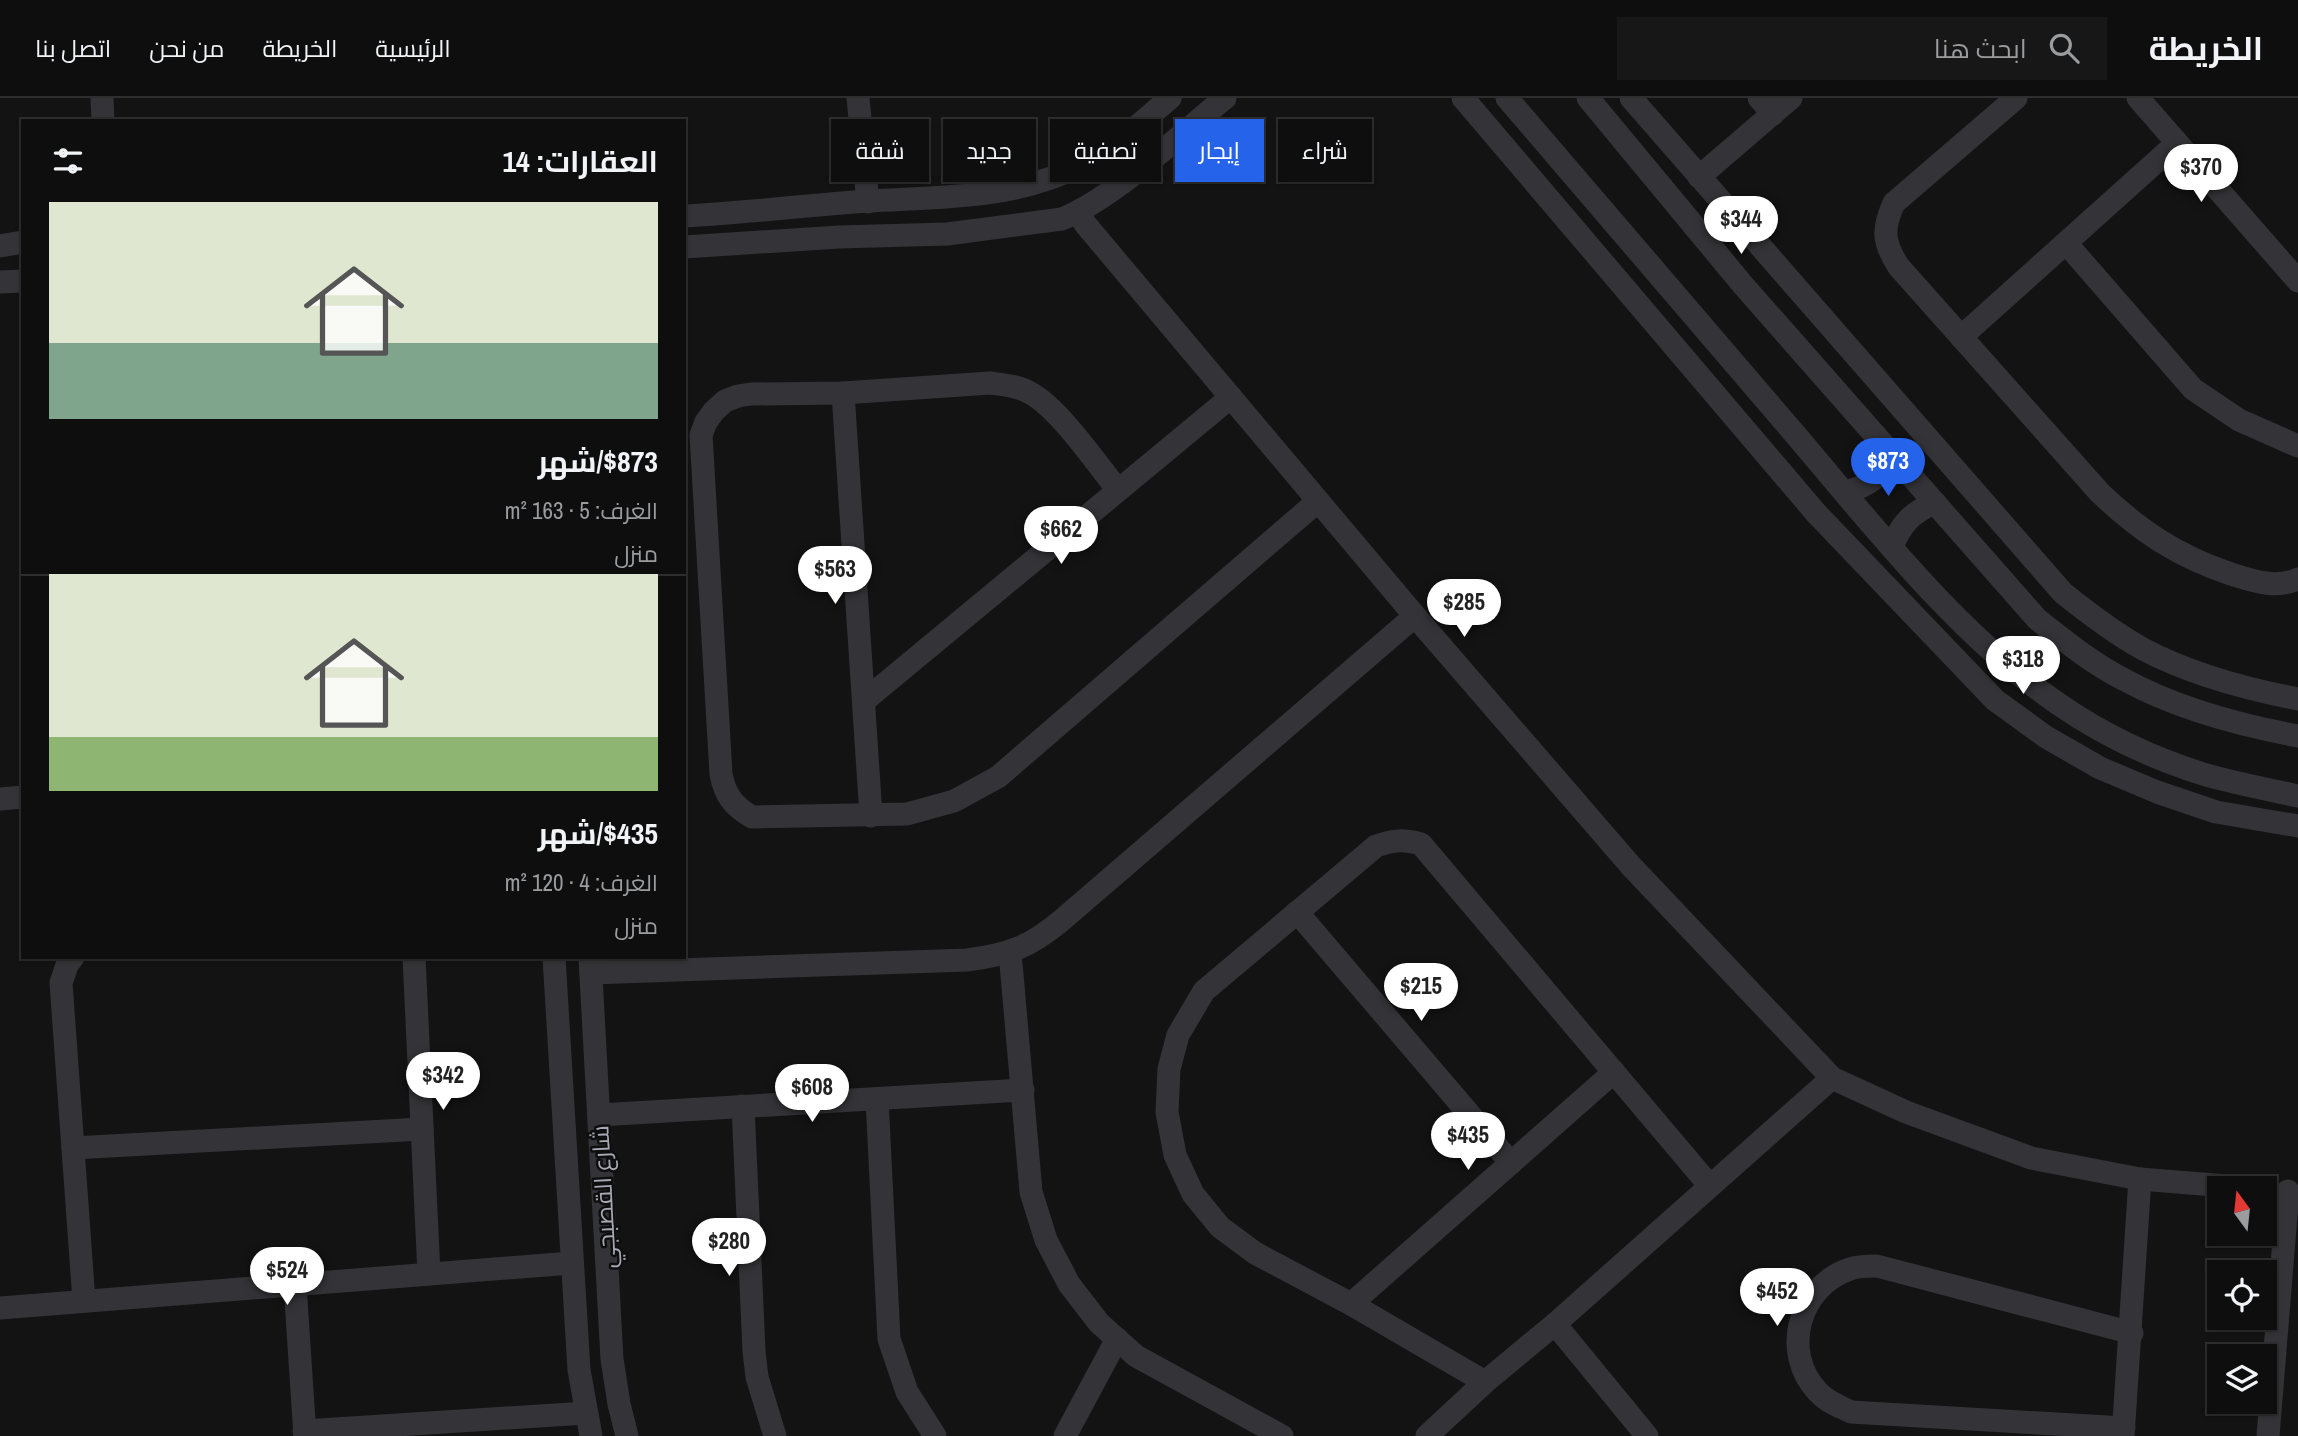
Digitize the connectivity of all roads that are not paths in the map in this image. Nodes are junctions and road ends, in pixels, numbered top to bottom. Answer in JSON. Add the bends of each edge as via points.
{"nodes":[{"id":1,"x":102,"y":98,"type":"edge"},
{"id":2,"x":858,"y":98,"type":"edge"},
{"id":3,"x":1170,"y":98,"type":"edge"},
{"id":4,"x":1226,"y":98,"type":"edge"},
{"id":5,"x":1463,"y":98,"type":"edge"},
{"id":6,"x":1507,"y":98,"type":"edge"},
{"id":7,"x":1588,"y":98,"type":"edge"},
{"id":8,"x":1632,"y":98,"type":"edge"},
{"id":9,"x":1791,"y":98,"type":"edge"},
{"id":10,"x":2017,"y":98,"type":"edge"},
{"id":11,"x":2138,"y":98,"type":"edge"},
{"id":12,"x":1766,"y":106,"type":"edge"},
{"id":13,"x":103,"y":119,"type":"edge"},
{"id":14,"x":2177,"y":143,"type":"junction"},
{"id":15,"x":1699,"y":177,"type":"junction"},
{"id":16,"x":868,"y":202,"type":"junction"},
{"id":17,"x":1078,"y":213,"type":"junction"},
{"id":18,"x":686,"y":215,"type":"edge"},
{"id":19,"x":711,"y":215,"type":"junction"},
{"id":20,"x":21,"y":242,"type":"edge"},
{"id":21,"x":2066,"y":243,"type":"junction"},
{"id":22,"x":728,"y":245,"type":"junction"},
{"id":23,"x":0,"y":246,"type":"edge"},
{"id":24,"x":686,"y":247,"type":"edge"},
{"id":25,"x":1637,"y":249,"type":"junction"},
{"id":26,"x":1770,"y":259,"type":"junction"},
{"id":27,"x":1615,"y":274,"type":"junction"},
{"id":28,"x":21,"y":281,"type":"edge"},
{"id":29,"x":2298,"y":281,"type":"edge"},
{"id":30,"x":0,"y":282,"type":"edge"},
{"id":31,"x":1743,"y":285,"type":"junction"},
{"id":32,"x":1961,"y":337,"type":"junction"},
{"id":33,"x":843,"y":393,"type":"junction"},
{"id":34,"x":1231,"y":397,"type":"junction"},
{"id":35,"x":2298,"y":446,"type":"edge"},
{"id":36,"x":1891,"y":454,"type":"junction"},
{"id":37,"x":1118,"y":490,"type":"junction"},
{"id":38,"x":1844,"y":492,"type":"junction"},
{"id":39,"x":1318,"y":501,"type":"junction"},
{"id":40,"x":1935,"y":503,"type":"junction"},
{"id":41,"x":1892,"y":547,"type":"junction"},
{"id":42,"x":2298,"y":579,"type":"edge"},
{"id":43,"x":1415,"y":616,"type":"junction"},
{"id":44,"x":2013,"y":670,"type":"junction"},
{"id":45,"x":2298,"y":699,"type":"edge"},
{"id":46,"x":1995,"y":700,"type":"junction"},
{"id":47,"x":864,"y":701,"type":"junction"},
{"id":48,"x":2298,"y":736,"type":"edge"},
{"id":49,"x":2298,"y":796,"type":"edge"},
{"id":50,"x":21,"y":797,"type":"edge"},
{"id":51,"x":0,"y":799,"type":"edge"},
{"id":52,"x":871,"y":816,"type":"junction"},
{"id":53,"x":2298,"y":826,"type":"edge"},
{"id":54,"x":1297,"y":912,"type":"junction"},
{"id":55,"x":1010,"y":952,"type":"junction"},
{"id":56,"x":72,"y":959,"type":"edge"},
{"id":57,"x":414,"y":959,"type":"edge"},
{"id":58,"x":554,"y":959,"type":"edge"},
{"id":59,"x":591,"y":965,"type":"edge"},
{"id":60,"x":1614,"y":1072,"type":"junction"},
{"id":61,"x":1832,"y":1078,"type":"junction"},
{"id":62,"x":1023,"y":1090,"type":"junction"},
{"id":63,"x":877,"y":1098,"type":"junction"},
{"id":64,"x":743,"y":1106,"type":"junction"},
{"id":65,"x":599,"y":1115,"type":"junction"},
{"id":66,"x":422,"y":1129,"type":"junction"},
{"id":67,"x":73,"y":1148,"type":"junction"},
{"id":68,"x":1511,"y":1163,"type":"junction"},
{"id":69,"x":2140,"y":1180,"type":"junction"},
{"id":70,"x":2207,"y":1185,"type":"edge"},
{"id":71,"x":1710,"y":1186,"type":"junction"},
{"id":72,"x":2293,"y":1192,"type":"edge"},
{"id":73,"x":571,"y":1263,"type":"junction"},
{"id":74,"x":429,"y":1274,"type":"junction"},
{"id":75,"x":295,"y":1285,"type":"junction"},
{"id":76,"x":84,"y":1301,"type":"junction"},
{"id":77,"x":1351,"y":1304,"type":"junction"},
{"id":78,"x":0,"y":1308,"type":"edge"},
{"id":79,"x":1555,"y":1324,"type":"junction"},
{"id":80,"x":2132,"y":1333,"type":"junction"},
{"id":81,"x":1117,"y":1339,"type":"junction"},
{"id":82,"x":1485,"y":1382,"type":"junction"},
{"id":83,"x":586,"y":1413,"type":"junction"},
{"id":84,"x":2123,"y":1432,"type":"edge"},
{"id":85,"x":304,"y":1433,"type":"edge"},
{"id":86,"x":591,"y":1436,"type":"edge"},
{"id":87,"x":627,"y":1436,"type":"edge"},
{"id":88,"x":775,"y":1436,"type":"edge"},
{"id":89,"x":935,"y":1436,"type":"edge"},
{"id":90,"x":1065,"y":1436,"type":"edge"},
{"id":91,"x":1282,"y":1436,"type":"edge"},
{"id":92,"x":1427,"y":1436,"type":"edge"},
{"id":93,"x":1646,"y":1436,"type":"edge"},
{"id":94,"x":2268,"y":1436,"type":"edge"}],
"edges":[{"from":1,"to":13,"type":"street"},
{"from":2,"to":16,"type":"street"},
{"from":3,"to":16,"type":"street","via":[[1108,151],[1055,177],[970,197]]},
{"from":4,"to":17,"type":"street"},
{"from":5,"to":27,"type":"street"},
{"from":6,"to":25,"type":"street"},
{"from":7,"to":31,"type":"street"},
{"from":8,"to":15,"type":"street"},
{"from":9,"to":12,"type":"street"},
{"from":10,"to":32,"type":"street","via":[[1907,190],[1887,218],[1889,253]]},
{"from":11,"to":14,"type":"street"},
{"from":12,"to":15,"type":"street"},
{"from":14,"to":21,"type":"street"},
{"from":14,"to":29,"type":"street"},
{"from":15,"to":26,"type":"street"},
{"from":16,"to":19,"type":"street"},
{"from":17,"to":22,"type":"street","via":[[947,234]]},
{"from":17,"to":34,"type":"street"},
{"from":18,"to":19,"type":"street"},
{"from":19,"to":22,"type":"street"},
{"from":20,"to":23,"type":"street"},
{"from":21,"to":32,"type":"street"},
{"from":21,"to":35,"type":"street","via":[[2193,390],[2239,420]]},
{"from":22,"to":24,"type":"street"},
{"from":25,"to":27,"type":"street"},
{"from":25,"to":38,"type":"street"},
{"from":26,"to":31,"type":"street"},
{"from":26,"to":45,"type":"street","via":[[2063,593],[2142,649],[2181,666]]},
{"from":27,"to":46,"type":"street","via":[[1816,513]]},
{"from":28,"to":30,"type":"street"},
{"from":31,"to":36,"type":"street"},
{"from":32,"to":42,"type":"street","via":[[2130,521],[2201,564],[2258,583],[2285,585]]},
{"from":33,"to":37,"type":"street","via":[[990,383],[1012,386],[1050,407]]},
{"from":33,"to":47,"type":"street"},
{"from":33,"to":52,"type":"street","via":[[738,396],[714,411],[701,435],[721,775],[730,800],[752,817]]},
{"from":34,"to":37,"type":"street"},
{"from":34,"to":39,"type":"street"},
{"from":36,"to":38,"type":"street","via":[[1874,481]]},
{"from":36,"to":40,"type":"street"},
{"from":37,"to":47,"type":"street"},
{"from":38,"to":41,"type":"street"},
{"from":39,"to":43,"type":"street"},
{"from":39,"to":52,"type":"street","via":[[998,777],[954,801],[907,814]]},
{"from":40,"to":41,"type":"street","via":[[1907,519]]},
{"from":40,"to":48,"type":"street","via":[[2037,619],[2085,656],[2168,700]]},
{"from":41,"to":44,"type":"street"},
{"from":43,"to":55,"type":"street","via":[[1041,937]]},
{"from":43,"to":61,"type":"street","via":[[1631,866]]},
{"from":44,"to":46,"type":"street"},
{"from":44,"to":49,"type":"street","via":[[2104,732],[2153,755],[2203,774]]},
{"from":46,"to":53,"type":"street","via":[[2100,768],[2157,792],[2216,812]]},
{"from":47,"to":52,"type":"street"},
{"from":50,"to":51,"type":"street"},
{"from":54,"to":60,"type":"street","via":[[1376,846],[1391,840],[1421,844]]},
{"from":54,"to":68,"type":"street"},
{"from":54,"to":77,"type":"street","via":[[1204,991],[1178,1035],[1169,1069],[1167,1112],[1175,1155],[1193,1194],[1220,1227],[1255,1253]]},
{"from":55,"to":59,"type":"street","via":[[967,960]]},
{"from":55,"to":62,"type":"street"},
{"from":56,"to":67,"type":"street","via":[[61,984]]},
{"from":57,"to":66,"type":"street"},
{"from":58,"to":73,"type":"street","name":"شارع القصبجي"},
{"from":59,"to":65,"type":"street","name":"شارع القصبجي"},
{"from":60,"to":68,"type":"street"},
{"from":60,"to":71,"type":"street"},
{"from":61,"to":69,"type":"street","via":[[1906,1112],[2031,1157]]},
{"from":61,"to":71,"type":"street"},
{"from":62,"to":63,"type":"street"},
{"from":62,"to":81,"type":"street","via":[[1031,1192],[1046,1240],[1069,1284]]},
{"from":63,"to":64,"type":"street"},
{"from":63,"to":89,"type":"street","via":[[889,1339],[907,1392]]},
{"from":64,"to":65,"type":"street"},
{"from":64,"to":88,"type":"street","via":[[754,1351]]},
{"from":65,"to":87,"type":"street","name":"شارع القصبجي","via":[[612,1359]]},
{"from":66,"to":67,"type":"street"},
{"from":66,"to":74,"type":"street"},
{"from":67,"to":76,"type":"street"},
{"from":68,"to":77,"type":"street"},
{"from":69,"to":70,"type":"street"},
{"from":69,"to":80,"type":"street"},
{"from":71,"to":79,"type":"street"},
{"from":72,"to":94,"type":"street"},
{"from":73,"to":74,"type":"street"},
{"from":73,"to":83,"type":"street","name":"شارع القصبجي"},
{"from":74,"to":75,"type":"street"},
{"from":75,"to":76,"type":"street"},
{"from":75,"to":85,"type":"street"},
{"from":76,"to":78,"type":"street"},
{"from":77,"to":82,"type":"street"},
{"from":79,"to":82,"type":"street"},
{"from":79,"to":93,"type":"street"},
{"from":80,"to":84,"type":"street"},
{"from":80,"to":84,"type":"street","via":[[1877,1266],[1852,1268],[1829,1279],[1811,1297],[1800,1320],[1797,1345],[1803,1370],[1818,1392],[1851,1412]]},
{"from":81,"to":90,"type":"street"},
{"from":81,"to":91,"type":"street","via":[[1136,1356]]},
{"from":82,"to":92,"type":"street"},
{"from":83,"to":85,"type":"street"},
{"from":83,"to":86,"type":"street","name":"شارع القصبجي"}]}
